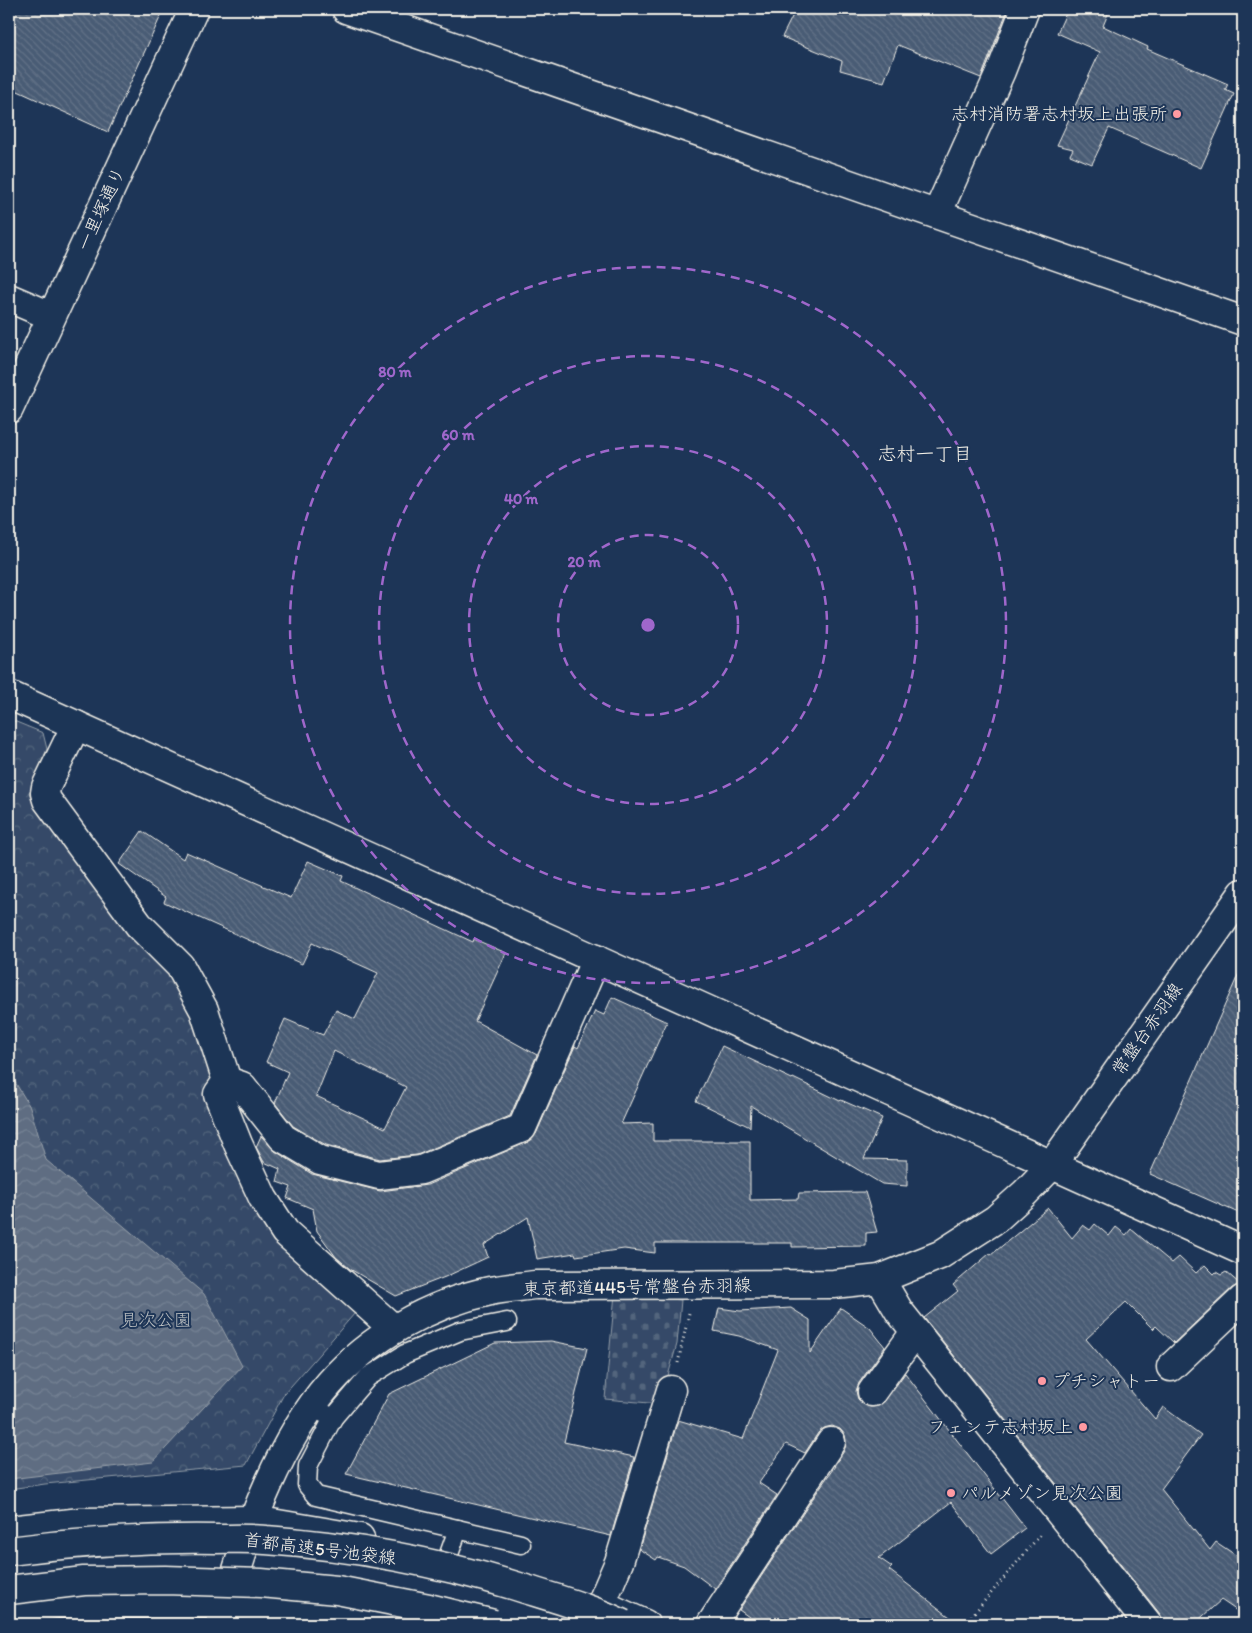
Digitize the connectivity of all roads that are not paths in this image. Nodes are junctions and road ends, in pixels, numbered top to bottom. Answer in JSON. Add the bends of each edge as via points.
{"nodes":[{"id":1,"x":194,"y":9,"type":"edge"},
{"id":2,"x":346,"y":9,"type":"edge"},
{"id":3,"x":1025,"y":9,"type":"edge"},
{"id":4,"x":937,"y":214,"type":"junction"},
{"id":5,"x":9,"y":298,"type":"edge"},
{"id":6,"x":51,"y":316,"type":"junction"},
{"id":7,"x":1243,"y":321,"type":"edge"},
{"id":8,"x":9,"y":409,"type":"edge"},
{"id":9,"x":9,"y":694,"type":"edge"},
{"id":10,"x":76,"y":725,"type":"junction"},
{"id":11,"x":1243,"y":893,"type":"edge"},
{"id":12,"x":596,"y":960,"type":"junction"},
{"id":13,"x":227,"y":1081,"type":"junction"},
{"id":14,"x":1051,"y":1166,"type":"junction"},
{"id":15,"x":1243,"y":1251,"type":"edge"},
{"id":16,"x":880,"y":1279,"type":"junction"},
{"id":17,"x":1243,"y":1299,"type":"edge"},
{"id":18,"x":507,"y":1322,"type":"dead end"},
{"id":19,"x":394,"y":1329,"type":"junction"},
{"id":20,"x":915,"y":1332,"type":"junction"},
{"id":21,"x":1171,"y":1367,"type":"dead end"},
{"id":22,"x":672,"y":1390,"type":"road end"},
{"id":23,"x":872,"y":1392,"type":"dead end"},
{"id":24,"x":322,"y":1412,"type":"junction"},
{"id":25,"x":831,"y":1442,"type":"dead end"},
{"id":26,"x":254,"y":1520,"type":"junction"},
{"id":27,"x":458,"y":1529,"type":"junction"},
{"id":28,"x":9,"y":1530,"type":"edge"},
{"id":29,"x":521,"y":1544,"type":"dead end"},
{"id":30,"x":9,"y":1551,"type":"edge"},
{"id":31,"x":448,"y":1557,"type":"junction"},
{"id":32,"x":9,"y":1590,"type":"edge"},
{"id":33,"x":601,"y":1604,"type":"junction"},
{"id":34,"x":9,"y":1610,"type":"edge"},
{"id":35,"x":223,"y":1614,"type":"edge"},
{"id":36,"x":402,"y":1624,"type":"edge"},
{"id":37,"x":494,"y":1624,"type":"edge"},
{"id":38,"x":623,"y":1624,"type":"edge"},
{"id":39,"x":645,"y":1624,"type":"edge"},
{"id":40,"x":711,"y":1624,"type":"edge"},
{"id":41,"x":1148,"y":1624,"type":"edge"}],
"edges":[{"from":1,"to":6,"type":"main road","name":"一里塚通り"},
{"from":2,"to":4,"type":"main road"},
{"from":3,"to":4,"type":"main road"},
{"from":4,"to":7,"type":"main road"},
{"from":5,"to":6,"type":"main road"},
{"from":6,"to":8,"type":"main road","name":"一里塚通り"},
{"from":9,"to":10,"type":"main road"},
{"from":10,"to":12,"type":"main road"},
{"from":10,"to":13,"type":"main road","via":[[46,787],[47,800],[139,925],[180,966],[204,1010]]},
{"from":11,"to":14,"type":"main road","name":"常盤台赤羽線"},
{"from":12,"to":13,"type":"main road","via":[[522,1128],[421,1170],[379,1175],[320,1160],[283,1138],[242,1086]]},
{"from":12,"to":14,"type":"main road"},
{"from":13,"to":19,"type":"main road","via":[[218,1094],[262,1198],[280,1225]]},
{"from":14,"to":15,"type":"main road"},
{"from":14,"to":16,"type":"main road","name":"東京都道445号常盤台赤羽線","via":[[996,1219],[940,1255]]},
{"from":16,"to":19,"type":"main road","name":"東京都道445号常盤台赤羽線","via":[[834,1284],[535,1285],[490,1291],[447,1304]]},
{"from":16,"to":20,"type":"main road"},
{"from":17,"to":21,"type":"main road"},
{"from":18,"to":24,"type":"lane","via":[[460,1331],[405,1354]]},
{"from":19,"to":24,"type":"main road","name":"東京都道445号常盤台赤羽線","via":[[328,1384]]},
{"from":20,"to":23,"type":"main road"},
{"from":20,"to":41,"type":"main road"},
{"from":22,"to":33,"type":"main road","via":[[618,1562]]},
{"from":24,"to":26,"type":"main road","name":"東京都道445号常盤台赤羽線","via":[[284,1451]]},
{"from":24,"to":27,"type":"lane","via":[[308,1466],[307,1485],[316,1496]]},
{"from":25,"to":40,"type":"main road"},
{"from":26,"to":28,"type":"main road","via":[[81,1522]]},
{"from":26,"to":31,"type":"main road"},
{"from":26,"to":35,"type":"main road","name":"東京都道445号常盤台赤羽線"},
{"from":27,"to":29,"type":"lane"},
{"from":27,"to":31,"type":"lane"},
{"from":30,"to":38,"type":"main road","name":"首都高速5号池袋線","bridge":true,"via":[[164,1538],[266,1540],[351,1549],[497,1580]]},
{"from":31,"to":33,"type":"main road"},
{"from":32,"to":37,"type":"main road","bridge":true,"via":[[84,1581],[261,1583],[346,1592]]},
{"from":33,"to":39,"type":"main road"},
{"from":34,"to":35,"type":"main road","via":[[58,1604]]},
{"from":35,"to":36,"type":"main road","via":[[364,1615]]}]}
